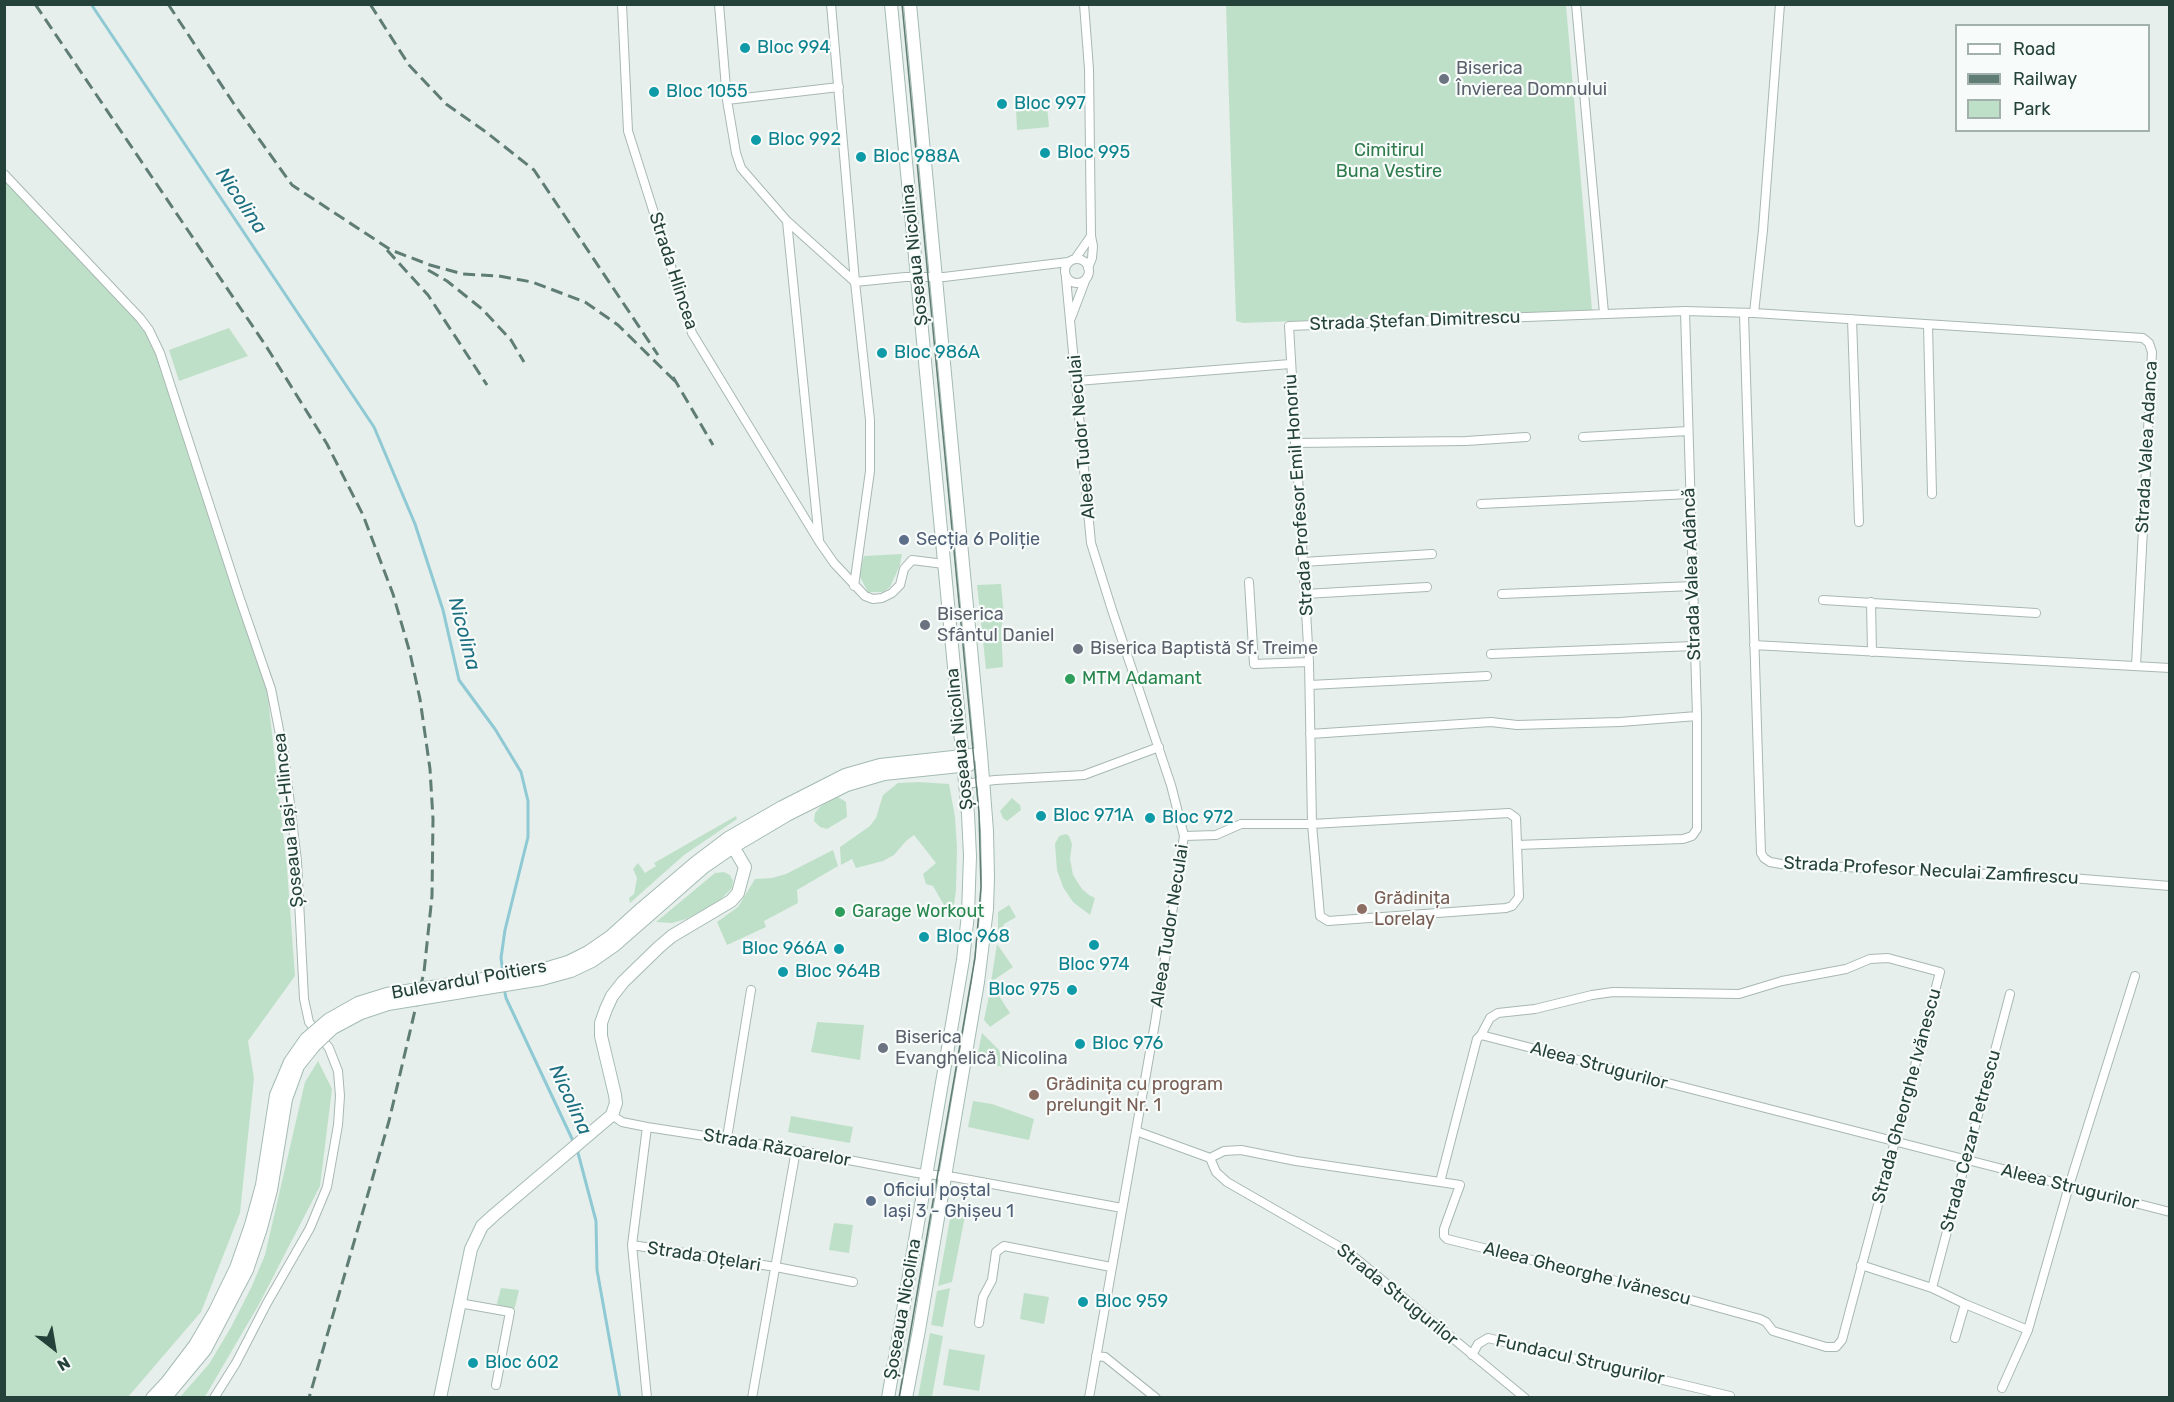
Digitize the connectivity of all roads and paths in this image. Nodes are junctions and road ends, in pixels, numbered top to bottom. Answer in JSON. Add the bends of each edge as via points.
{"nodes":[{"id":1,"x":622,"y":4,"type":"edge"},
{"id":2,"x":719,"y":4,"type":"edge"},
{"id":3,"x":831,"y":4,"type":"edge"},
{"id":4,"x":891,"y":4,"type":"edge"},
{"id":5,"x":910,"y":4,"type":"edge"},
{"id":6,"x":1084,"y":4,"type":"edge"},
{"id":7,"x":1576,"y":4,"type":"edge"},
{"id":8,"x":1780,"y":4,"type":"edge"},
{"id":9,"x":839,"y":87,"type":"junction"},
{"id":10,"x":727,"y":100,"type":"junction"},
{"id":11,"x":4,"y":174,"type":"edge"},
{"id":12,"x":788,"y":221,"type":"junction"},
{"id":13,"x":1091,"y":236,"type":"junction"},
{"id":14,"x":1071,"y":261,"type":"junction"},
{"id":15,"x":1045,"y":264,"type":"junction"},
{"id":16,"x":1088,"y":268,"type":"junction"},
{"id":17,"x":1065,"y":275,"type":"junction"},
{"id":18,"x":917,"y":277,"type":"junction"},
{"id":19,"x":935,"y":278,"type":"junction"},
{"id":20,"x":1085,"y":281,"type":"junction"},
{"id":21,"x":855,"y":282,"type":"junction"},
{"id":22,"x":1685,"y":311,"type":"junction"},
{"id":23,"x":1604,"y":313,"type":"junction"},
{"id":24,"x":1754,"y":313,"type":"junction"},
{"id":25,"x":1744,"y":314,"type":"junction"},
{"id":26,"x":1071,"y":319,"type":"junction"},
{"id":27,"x":1852,"y":319,"type":"junction"},
{"id":28,"x":1928,"y":325,"type":"junction"},
{"id":29,"x":1290,"y":364,"type":"junction"},
{"id":30,"x":1077,"y":381,"type":"junction"},
{"id":31,"x":1688,"y":431,"type":"junction"},
{"id":32,"x":1526,"y":437,"type":"dead end"},
{"id":33,"x":1583,"y":437,"type":"dead end"},
{"id":34,"x":1295,"y":443,"type":"junction"},
{"id":35,"x":1690,"y":494,"type":"junction"},
{"id":36,"x":1932,"y":494,"type":"dead end"},
{"id":37,"x":1481,"y":504,"type":"dead end"},
{"id":38,"x":1859,"y":522,"type":"dead end"},
{"id":39,"x":819,"y":543,"type":"junction"},
{"id":40,"x":1432,"y":554,"type":"dead end"},
{"id":41,"x":1303,"y":562,"type":"junction"},
{"id":42,"x":944,"y":564,"type":"junction"},
{"id":43,"x":1249,"y":582,"type":"dead end"},
{"id":44,"x":854,"y":586,"type":"junction"},
{"id":45,"x":1693,"y":586,"type":"junction"},
{"id":46,"x":1427,"y":587,"type":"dead end"},
{"id":47,"x":1305,"y":594,"type":"junction"},
{"id":48,"x":1502,"y":594,"type":"dead end"},
{"id":49,"x":1823,"y":600,"type":"dead end"},
{"id":50,"x":1871,"y":602,"type":"junction"},
{"id":51,"x":2036,"y":613,"type":"dead end"},
{"id":52,"x":1754,"y":645,"type":"junction"},
{"id":53,"x":1694,"y":646,"type":"junction"},
{"id":54,"x":1872,"y":652,"type":"junction"},
{"id":55,"x":1491,"y":654,"type":"dead end"},
{"id":56,"x":1309,"y":662,"type":"junction"},
{"id":57,"x":2136,"y":666,"type":"junction"},
{"id":58,"x":2169,"y":668,"type":"edge"},
{"id":59,"x":1487,"y":676,"type":"dead end"},
{"id":60,"x":1310,"y":685,"type":"junction"},
{"id":61,"x":1697,"y":716,"type":"junction"},
{"id":62,"x":1310,"y":734,"type":"junction"},
{"id":63,"x":1159,"y":747,"type":"junction"},
{"id":64,"x":981,"y":759,"type":"junction"},
{"id":65,"x":962,"y":761,"type":"junction"},
{"id":66,"x":982,"y":782,"type":"junction"},
{"id":67,"x":965,"y":784,"type":"junction"},
{"id":68,"x":1312,"y":824,"type":"junction"},
{"id":69,"x":1184,"y":836,"type":"junction"},
{"id":70,"x":730,"y":842,"type":"junction"},
{"id":71,"x":1517,"y":845,"type":"junction"},
{"id":72,"x":2169,"y":886,"type":"edge"},
{"id":73,"x":2135,"y":976,"type":"dead end"},
{"id":74,"x":751,"y":990,"type":"dead end"},
{"id":75,"x":2010,"y":994,"type":"dead end"},
{"id":76,"x":1481,"y":1035,"type":"junction"},
{"id":77,"x":310,"y":1042,"type":"junction"},
{"id":78,"x":612,"y":1115,"type":"junction"},
{"id":79,"x":647,"y":1127,"type":"junction"},
{"id":80,"x":1136,"y":1131,"type":"junction"},
{"id":81,"x":727,"y":1138,"type":"junction"},
{"id":82,"x":1894,"y":1142,"type":"junction"},
{"id":83,"x":796,"y":1150,"type":"junction"},
{"id":84,"x":1210,"y":1158,"type":"junction"},
{"id":85,"x":1967,"y":1160,"type":"junction"},
{"id":86,"x":927,"y":1174,"type":"junction"},
{"id":87,"x":944,"y":1176,"type":"junction"},
{"id":88,"x":1440,"y":1182,"type":"junction"},
{"id":89,"x":2069,"y":1186,"type":"junction"},
{"id":90,"x":1122,"y":1208,"type":"junction"},
{"id":91,"x":2169,"y":1212,"type":"edge"},
{"id":92,"x":632,"y":1245,"type":"junction"},
{"id":93,"x":1861,"y":1265,"type":"junction"},
{"id":94,"x":776,"y":1267,"type":"junction"},
{"id":95,"x":1112,"y":1267,"type":"junction"},
{"id":96,"x":853,"y":1281,"type":"dead end"},
{"id":97,"x":1932,"y":1288,"type":"junction"},
{"id":98,"x":459,"y":1304,"type":"junction"},
{"id":99,"x":1965,"y":1304,"type":"junction"},
{"id":100,"x":979,"y":1323,"type":"dead end"},
{"id":101,"x":2028,"y":1330,"type":"junction"},
{"id":102,"x":1778,"y":1333,"type":"joint"},
{"id":103,"x":1955,"y":1338,"type":"dead end"},
{"id":104,"x":1472,"y":1355,"type":"junction"},
{"id":105,"x":1096,"y":1356,"type":"junction"},
{"id":106,"x":496,"y":1385,"type":"dead end"},
{"id":107,"x":2002,"y":1388,"type":"dead end"},
{"id":108,"x":1730,"y":1396,"type":"edge"},
{"id":109,"x":152,"y":1398,"type":"edge"},
{"id":110,"x":165,"y":1398,"type":"edge"},
{"id":111,"x":214,"y":1398,"type":"edge"},
{"id":112,"x":440,"y":1398,"type":"edge"},
{"id":113,"x":647,"y":1398,"type":"edge"},
{"id":114,"x":752,"y":1398,"type":"edge"},
{"id":115,"x":888,"y":1398,"type":"edge"},
{"id":116,"x":906,"y":1398,"type":"edge"},
{"id":117,"x":1089,"y":1398,"type":"edge"},
{"id":118,"x":1156,"y":1398,"type":"edge"},
{"id":119,"x":1525,"y":1398,"type":"edge"}],
"edges":[{"from":1,"to":39,"type":"street","name":"Strada Hlincea","via":[[628,131],[692,333]]},
{"from":2,"to":10,"type":"street"},
{"from":3,"to":9,"type":"street"},
{"from":4,"to":18,"type":"main road","name":"Șoseaua Nicolina"},
{"from":5,"to":19,"type":"main road","name":"Șoseaua Nicolina"},
{"from":6,"to":13,"type":"street","name":"Aleea Tudor Neculai","via":[[1089,69]]},
{"from":7,"to":23,"type":"street"},
{"from":8,"to":24,"type":"street"},
{"from":9,"to":10,"type":"street"},
{"from":9,"to":21,"type":"street"},
{"from":10,"to":12,"type":"street","via":[[741,168]]},
{"from":11,"to":111,"type":"street","name":"Șoseaua Iași-Hlincea","via":[[149,330],[160,353],[271,689],[284,755],[297,861],[304,999],[309,1022],[329,1048],[338,1071],[338,1125],[327,1187],[310,1228]]},
{"from":12,"to":21,"type":"street"},
{"from":12,"to":39,"type":"street"},
{"from":13,"to":14,"type":"street","name":"Aleea Tudor Neculai"},
{"from":13,"to":16,"type":"street","name":"Aleea Tudor Neculai","via":[[1092,258]]},
{"from":14,"to":15,"type":"street"},
{"from":14,"to":16,"type":"street","via":[[1085,262]]},
{"from":14,"to":17,"type":"street","name":"Aleea Tudor Neculai"},
{"from":15,"to":17,"type":"street"},
{"from":15,"to":19,"type":"street"},
{"from":16,"to":20,"type":"street","name":"Aleea Tudor Neculai"},
{"from":17,"to":20,"type":"street","via":[[1075,284]]},
{"from":17,"to":26,"type":"street","name":"Aleea Tudor Neculai"},
{"from":18,"to":19,"type":"street"},
{"from":18,"to":21,"type":"street"},
{"from":18,"to":42,"type":"main road","name":"Șoseaua Nicolina"},
{"from":19,"to":64,"type":"main road","name":"Șoseaua Nicolina"},
{"from":20,"to":26,"type":"street","name":"Aleea Tudor Neculai"},
{"from":21,"to":44,"type":"street","via":[[870,471]]},
{"from":22,"to":23,"type":"street","name":"Strada Ștefan Dimitrescu"},
{"from":22,"to":25,"type":"street","name":"Strada Valea Adanca"},
{"from":22,"to":31,"type":"street","name":"Strada Valea Adâncă"},
{"from":23,"to":29,"type":"street","name":"Strada Ștefan Dimitrescu","via":[[1289,326]]},
{"from":24,"to":25,"type":"street","name":"Strada Valea Adanca"},
{"from":24,"to":27,"type":"street","name":"Strada Valea Adanca"},
{"from":25,"to":52,"type":"street","name":"Strada Profesor Neculai Zamfirescu"},
{"from":26,"to":30,"type":"street","name":"Aleea Tudor Neculai"},
{"from":27,"to":28,"type":"street","name":"Strada Valea Adanca"},
{"from":27,"to":38,"type":"street"},
{"from":28,"to":36,"type":"street"},
{"from":28,"to":57,"type":"street","name":"Strada Valea Adanca","via":[[2139,338],[2150,343]]},
{"from":29,"to":30,"type":"street"},
{"from":29,"to":34,"type":"street","name":"Strada Profesor Emil Honoriu"},
{"from":30,"to":63,"type":"street","name":"Aleea Tudor Neculai","via":[[1092,543]]},
{"from":31,"to":33,"type":"street"},
{"from":31,"to":35,"type":"street","name":"Strada Valea Adâncă"},
{"from":32,"to":34,"type":"street"},
{"from":34,"to":41,"type":"street","name":"Strada Profesor Emil Honoriu"},
{"from":35,"to":37,"type":"street"},
{"from":35,"to":45,"type":"street","name":"Strada Valea Adâncă"},
{"from":39,"to":44,"type":"street","name":"Strada Hlincea"},
{"from":40,"to":41,"type":"street"},
{"from":41,"to":47,"type":"street","name":"Strada Profesor Emil Honoriu"},
{"from":42,"to":44,"type":"street","name":"Strada Hlincea","via":[[912,560],[904,569],[900,585],[882,598],[865,596]]},
{"from":42,"to":65,"type":"main road","name":"Șoseaua Nicolina"},
{"from":43,"to":56,"type":"street","via":[[1254,664]]},
{"from":45,"to":48,"type":"street"},
{"from":45,"to":53,"type":"street","name":"Strada Valea Adâncă"},
{"from":46,"to":47,"type":"street"},
{"from":47,"to":56,"type":"street","name":"Strada Profesor Emil Honoriu"},
{"from":49,"to":50,"type":"street"},
{"from":50,"to":51,"type":"street"},
{"from":50,"to":54,"type":"street"},
{"from":52,"to":54,"type":"street"},
{"from":52,"to":72,"type":"street","name":"Strada Profesor Neculai Zamfirescu","via":[[1761,853],[1770,862]]},
{"from":53,"to":55,"type":"street"},
{"from":53,"to":61,"type":"street","name":"Strada Valea Adâncă"},
{"from":54,"to":57,"type":"street"},
{"from":56,"to":60,"type":"street","name":"Strada Profesor Emil Honoriu"},
{"from":57,"to":58,"type":"street"},
{"from":59,"to":60,"type":"street"},
{"from":60,"to":62,"type":"street","name":"Strada Profesor Emil Honoriu"},
{"from":61,"to":62,"type":"street","via":[[1620,722],[1491,722]]},
{"from":61,"to":71,"type":"street","name":"Strada Valea Adâncă","via":[[1697,829],[1692,836]]},
{"from":62,"to":68,"type":"street","name":"Strada Profesor Emil Honoriu"},
{"from":63,"to":66,"type":"street","via":[[1084,775]]},
{"from":63,"to":69,"type":"street","name":"Aleea Tudor Neculai"},
{"from":64,"to":65,"type":"main road","name":"Bulevardul Poitiers"},
{"from":64,"to":66,"type":"main road","name":"Șoseaua Nicolina"},
{"from":65,"to":67,"type":"main road","name":"Șoseaua Nicolina"},
{"from":65,"to":70,"type":"main road","name":"Bulevardul Poitiers","via":[[880,765],[853,772],[782,807]]},
{"from":66,"to":67,"type":"street"},
{"from":66,"to":87,"type":"main road","name":"Șoseaua Nicolina","via":[[988,854],[986,924]]},
{"from":67,"to":86,"type":"main road","name":"Șoseaua Nicolina","via":[[970,856],[967,933]]},
{"from":68,"to":69,"type":"street","via":[[1241,824],[1216,835]]},
{"from":68,"to":71,"type":"street","via":[[1506,813],[1516,818]]},
{"from":68,"to":71,"type":"street","name":"Strada Profesor Emil Honoriu","via":[[1320,916],[1328,921],[1512,906],[1519,893]]},
{"from":69,"to":80,"type":"street","name":"Aleea Tudor Neculai"},
{"from":70,"to":77,"type":"main road","name":"Bulevardul Poitiers","bridge":true,"via":[[703,856],[644,913],[568,962],[387,994],[358,1003],[328,1020]]},
{"from":70,"to":78,"type":"main road","via":[[745,867],[738,893],[659,947],[623,982],[606,1009],[600,1036],[615,1095]]},
{"from":73,"to":89,"type":"street"},
{"from":74,"to":81,"type":"street"},
{"from":75,"to":85,"type":"street","name":"Strada Cezar Petrescu"},
{"from":76,"to":82,"type":"street","name":"Aleea Strugurilor"},
{"from":76,"to":82,"type":"street","name":"Strada Gheorghe Ivănescu","via":[[1497,1013],[1535,1009],[1592,995],[1739,994],[1846,969],[1870,959],[1888,958],[1940,972]]},
{"from":76,"to":88,"type":"street"},
{"from":77,"to":109,"type":"main road","name":"Bulevardul Poitiers","via":[[290,1062],[276,1095],[262,1185],[236,1268],[195,1345]]},
{"from":77,"to":110,"type":"main road","name":"Bulevardul Poitiers","via":[[286,1099],[271,1190],[246,1270],[204,1350]]},
{"from":78,"to":79,"type":"street","name":"Strada Răzoarelor","via":[[621,1122]]},
{"from":78,"to":98,"type":"main road","via":[[482,1226],[471,1249]]},
{"from":79,"to":81,"type":"street","name":"Strada Răzoarelor"},
{"from":79,"to":92,"type":"street"},
{"from":80,"to":84,"type":"street"},
{"from":80,"to":90,"type":"street","name":"Aleea Tudor Neculai"},
{"from":81,"to":83,"type":"street","name":"Strada Răzoarelor"},
{"from":82,"to":85,"type":"street","name":"Aleea Strugurilor"},
{"from":82,"to":93,"type":"street","name":"Strada Gheorghe Ivănescu"},
{"from":83,"to":86,"type":"street","name":"Strada Răzoarelor"},
{"from":83,"to":94,"type":"street"},
{"from":84,"to":88,"type":"street","via":[[1224,1151],[1241,1150]]},
{"from":84,"to":104,"type":"street","name":"Strada Strugurilor","via":[[1216,1172],[1227,1182],[1347,1251]]},
{"from":85,"to":89,"type":"street","name":"Aleea Strugurilor"},
{"from":85,"to":97,"type":"street","name":"Strada Cezar Petrescu"},
{"from":86,"to":87,"type":"street","name":"Strada Răzoarelor"},
{"from":86,"to":115,"type":"main road","name":"Șoseaua Nicolina"},
{"from":87,"to":90,"type":"street","name":"Strada Răzoarelor"},
{"from":87,"to":116,"type":"main road","name":"Șoseaua Nicolina"},
{"from":88,"to":102,"type":"street","name":"Aleea Gheorghe Ivănescu","via":[[1460,1185],[1444,1229],[1448,1239],[1669,1294],[1766,1322]]},
{"from":89,"to":91,"type":"street","name":"Aleea Strugurilor"},
{"from":89,"to":101,"type":"street"},
{"from":90,"to":95,"type":"street","name":"Aleea Tudor Neculai"},
{"from":92,"to":94,"type":"street","name":"Strada Oțelari"},
{"from":92,"to":113,"type":"street"},
{"from":93,"to":97,"type":"street"},
{"from":93,"to":102,"type":"street","name":"Strada Gheorghe Ivănescu","via":[[1842,1340],[1836,1347]]},
{"from":94,"to":96,"type":"street","name":"Strada Oțelari"},
{"from":94,"to":114,"type":"street"},
{"from":95,"to":100,"type":"street","via":[[1005,1246],[996,1252]]},
{"from":95,"to":105,"type":"street","name":"Aleea Tudor Neculai"},
{"from":97,"to":99,"type":"street"},
{"from":98,"to":106,"type":"street","via":[[510,1312]]},
{"from":98,"to":112,"type":"main road"},
{"from":99,"to":101,"type":"street"},
{"from":99,"to":103,"type":"street"},
{"from":101,"to":107,"type":"street"},
{"from":104,"to":108,"type":"street","name":"Fundacul Strugurilor","via":[[1478,1344],[1488,1338]]},
{"from":104,"to":119,"type":"street","name":"Strada Strugurilor"},
{"from":105,"to":117,"type":"street","name":"Aleea Tudor Neculai"},
{"from":105,"to":118,"type":"street","via":[[1105,1357]]}]}
